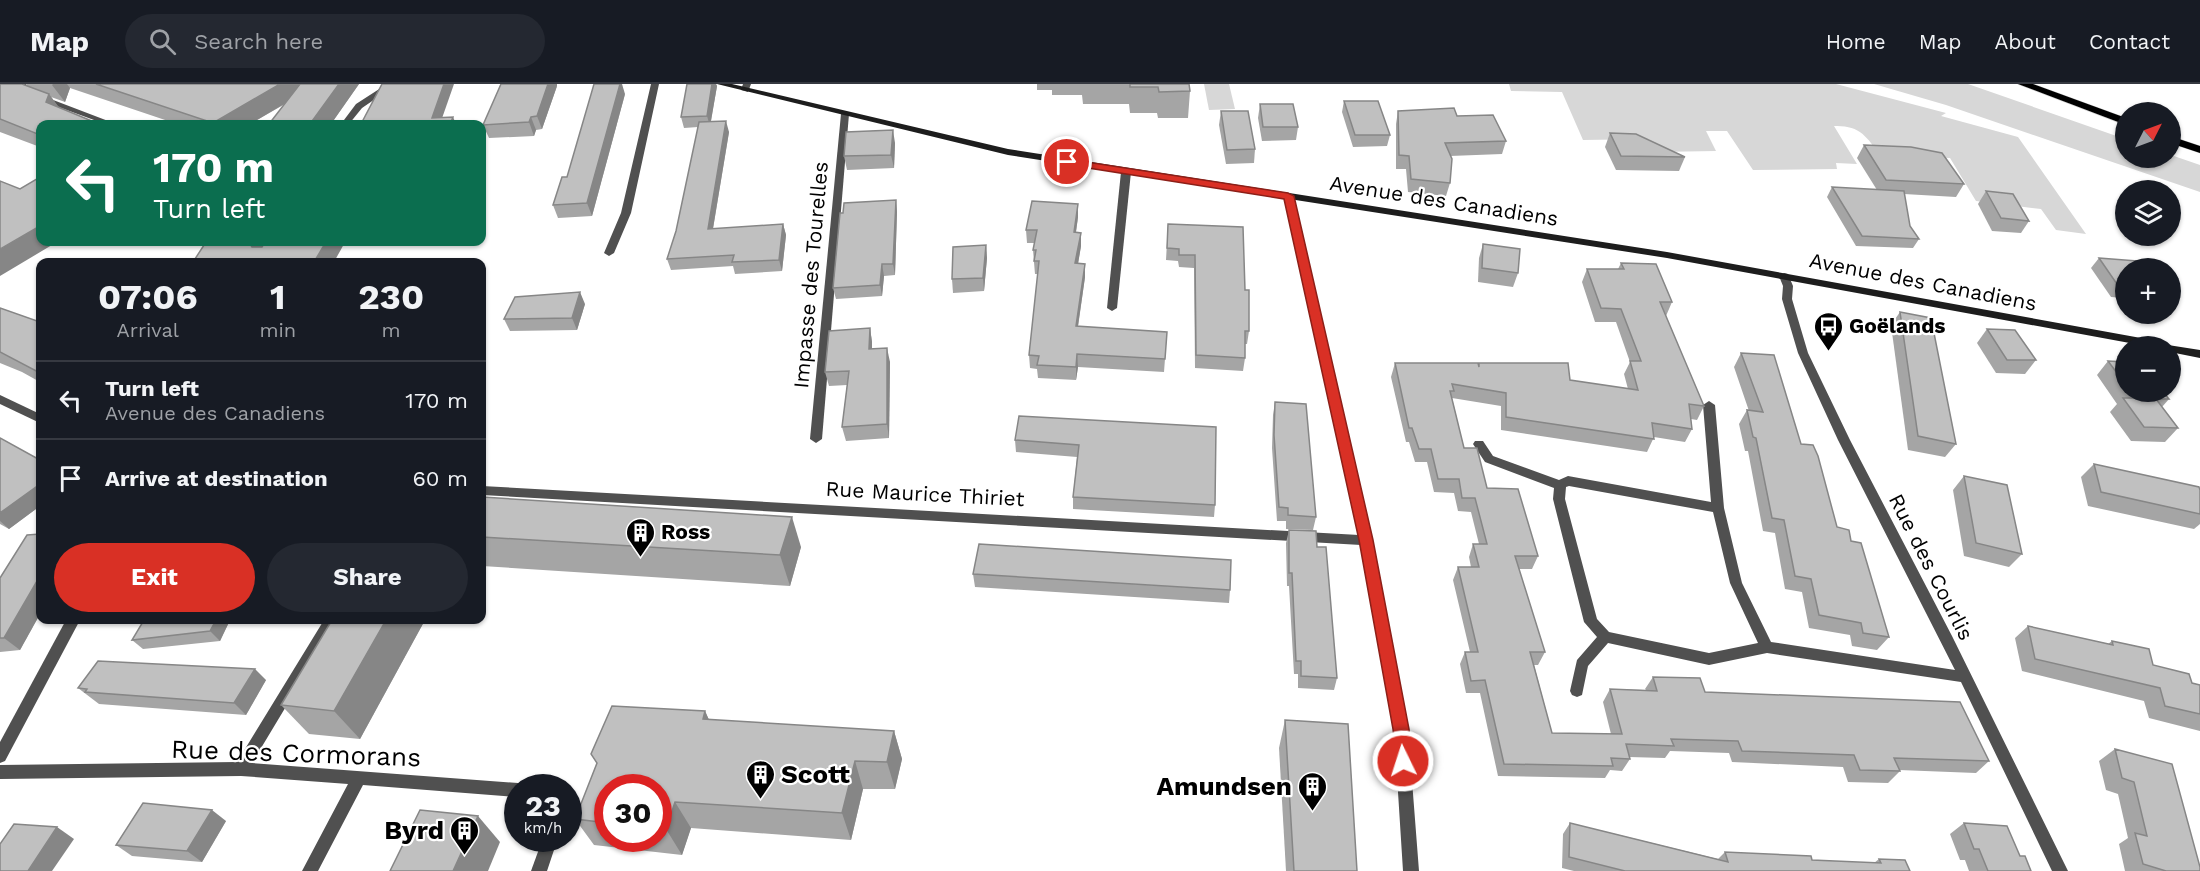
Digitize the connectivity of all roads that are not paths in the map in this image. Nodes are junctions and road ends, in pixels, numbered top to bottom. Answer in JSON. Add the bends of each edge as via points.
{"nodes":[{"id":1,"x":22,"y":84,"type":"edge"},
{"id":2,"x":393,"y":84,"type":"edge"},
{"id":3,"x":655,"y":84,"type":"edge"},
{"id":4,"x":721,"y":84,"type":"edge"},
{"id":5,"x":2023,"y":84,"type":"edge"},
{"id":6,"x":746,"y":87,"type":"edge"},
{"id":7,"x":845,"y":114,"type":"junction"},
{"id":8,"x":2115,"y":118,"type":"edge"},
{"id":9,"x":101,"y":120,"type":"edge"},
{"id":10,"x":348,"y":120,"type":"edge"},
{"id":11,"x":2181,"y":143,"type":"edge"},
{"id":12,"x":2200,"y":150,"type":"edge"},
{"id":13,"x":1126,"y":172,"type":"junction"},
{"id":14,"x":1288,"y":196,"type":"junction"},
{"id":15,"x":609,"y":253,"type":"dead end"},
{"id":16,"x":1784,"y":276,"type":"junction"},
{"id":17,"x":1112,"y":308,"type":"dead end"},
{"id":18,"x":2115,"y":337,"type":"edge"},
{"id":19,"x":2181,"y":350,"type":"edge"},
{"id":20,"x":2200,"y":354,"type":"edge"},
{"id":21,"x":0,"y":399,"type":"edge"},
{"id":22,"x":1708,"y":405,"type":"dead end"},
{"id":23,"x":36,"y":417,"type":"edge"},
{"id":24,"x":816,"y":439,"type":"dead end"},
{"id":25,"x":1479,"y":444,"type":"dead end"},
{"id":26,"x":1560,"y":485,"type":"junction"},
{"id":27,"x":486,"y":490,"type":"edge"},
{"id":28,"x":1718,"y":508,"type":"junction"},
{"id":29,"x":1366,"y":540,"type":"junction"},
{"id":30,"x":71,"y":624,"type":"edge"},
{"id":31,"x":329,"y":624,"type":"edge"},
{"id":32,"x":1605,"y":637,"type":"junction"},
{"id":33,"x":1767,"y":647,"type":"junction"},
{"id":34,"x":1964,"y":676,"type":"junction"},
{"id":35,"x":1577,"y":691,"type":"dead end"},
{"id":36,"x":0,"y":756,"type":"edge"},
{"id":37,"x":241,"y":769,"type":"junction"},
{"id":38,"x":0,"y":772,"type":"edge"},
{"id":39,"x":359,"y":777,"type":"junction"},
{"id":40,"x":504,"y":789,"type":"edge"},
{"id":41,"x":546,"y":852,"type":"edge"},
{"id":42,"x":310,"y":871,"type":"edge"},
{"id":43,"x":539,"y":871,"type":"edge"},
{"id":44,"x":1411,"y":871,"type":"edge"},
{"id":45,"x":2060,"y":871,"type":"edge"}],
"edges":[{"from":1,"to":9,"type":"street","via":[[23,92]]},
{"from":2,"to":10,"type":"street","via":[[360,106]]},
{"from":3,"to":15,"type":"street","via":[[626,213]]},
{"from":4,"to":6,"type":"street","name":"Avenue des Canadiens"},
{"from":5,"to":8,"type":"main road"},
{"from":6,"to":7,"type":"street","name":"Avenue des Canadiens"},
{"from":7,"to":13,"type":"street","name":"Avenue des Canadiens","via":[[1008,152]]},
{"from":7,"to":24,"type":"street","name":"Impasse des Tourelles"},
{"from":11,"to":12,"type":"main road"},
{"from":13,"to":14,"type":"street","name":"Avenue des Canadiens"},
{"from":13,"to":17,"type":"street"},
{"from":14,"to":16,"type":"street","name":"Avenue des Canadiens"},
{"from":14,"to":29,"type":"street"},
{"from":16,"to":18,"type":"street","name":"Avenue des Canadiens"},
{"from":16,"to":34,"type":"street","name":"Rue des Courlis","via":[[1803,353]]},
{"from":19,"to":20,"type":"street"},
{"from":21,"to":23,"type":"street"},
{"from":22,"to":28,"type":"street"},
{"from":25,"to":26,"type":"street","via":[[1489,459]]},
{"from":26,"to":28,"type":"street","via":[[1568,481]]},
{"from":26,"to":32,"type":"street","via":[[1559,499],[1591,622]]},
{"from":27,"to":29,"type":"street","name":"Rue Maurice Thiriet"},
{"from":28,"to":33,"type":"street","via":[[1736,583]]},
{"from":29,"to":44,"type":"street","via":[[1401,729]]},
{"from":30,"to":36,"type":"street"},
{"from":31,"to":37,"type":"street"},
{"from":32,"to":33,"type":"street","via":[[1709,659]]},
{"from":32,"to":35,"type":"street","via":[[1582,664]]},
{"from":33,"to":34,"type":"street"},
{"from":34,"to":45,"type":"street","name":"Rue des Courlis"},
{"from":37,"to":38,"type":"street","name":"Rue des Cormorans"},
{"from":37,"to":39,"type":"street","name":"Rue des Cormorans"},
{"from":39,"to":40,"type":"street","name":"Rue des Cormorans"},
{"from":39,"to":42,"type":"street"},
{"from":41,"to":43,"type":"street"}]}
